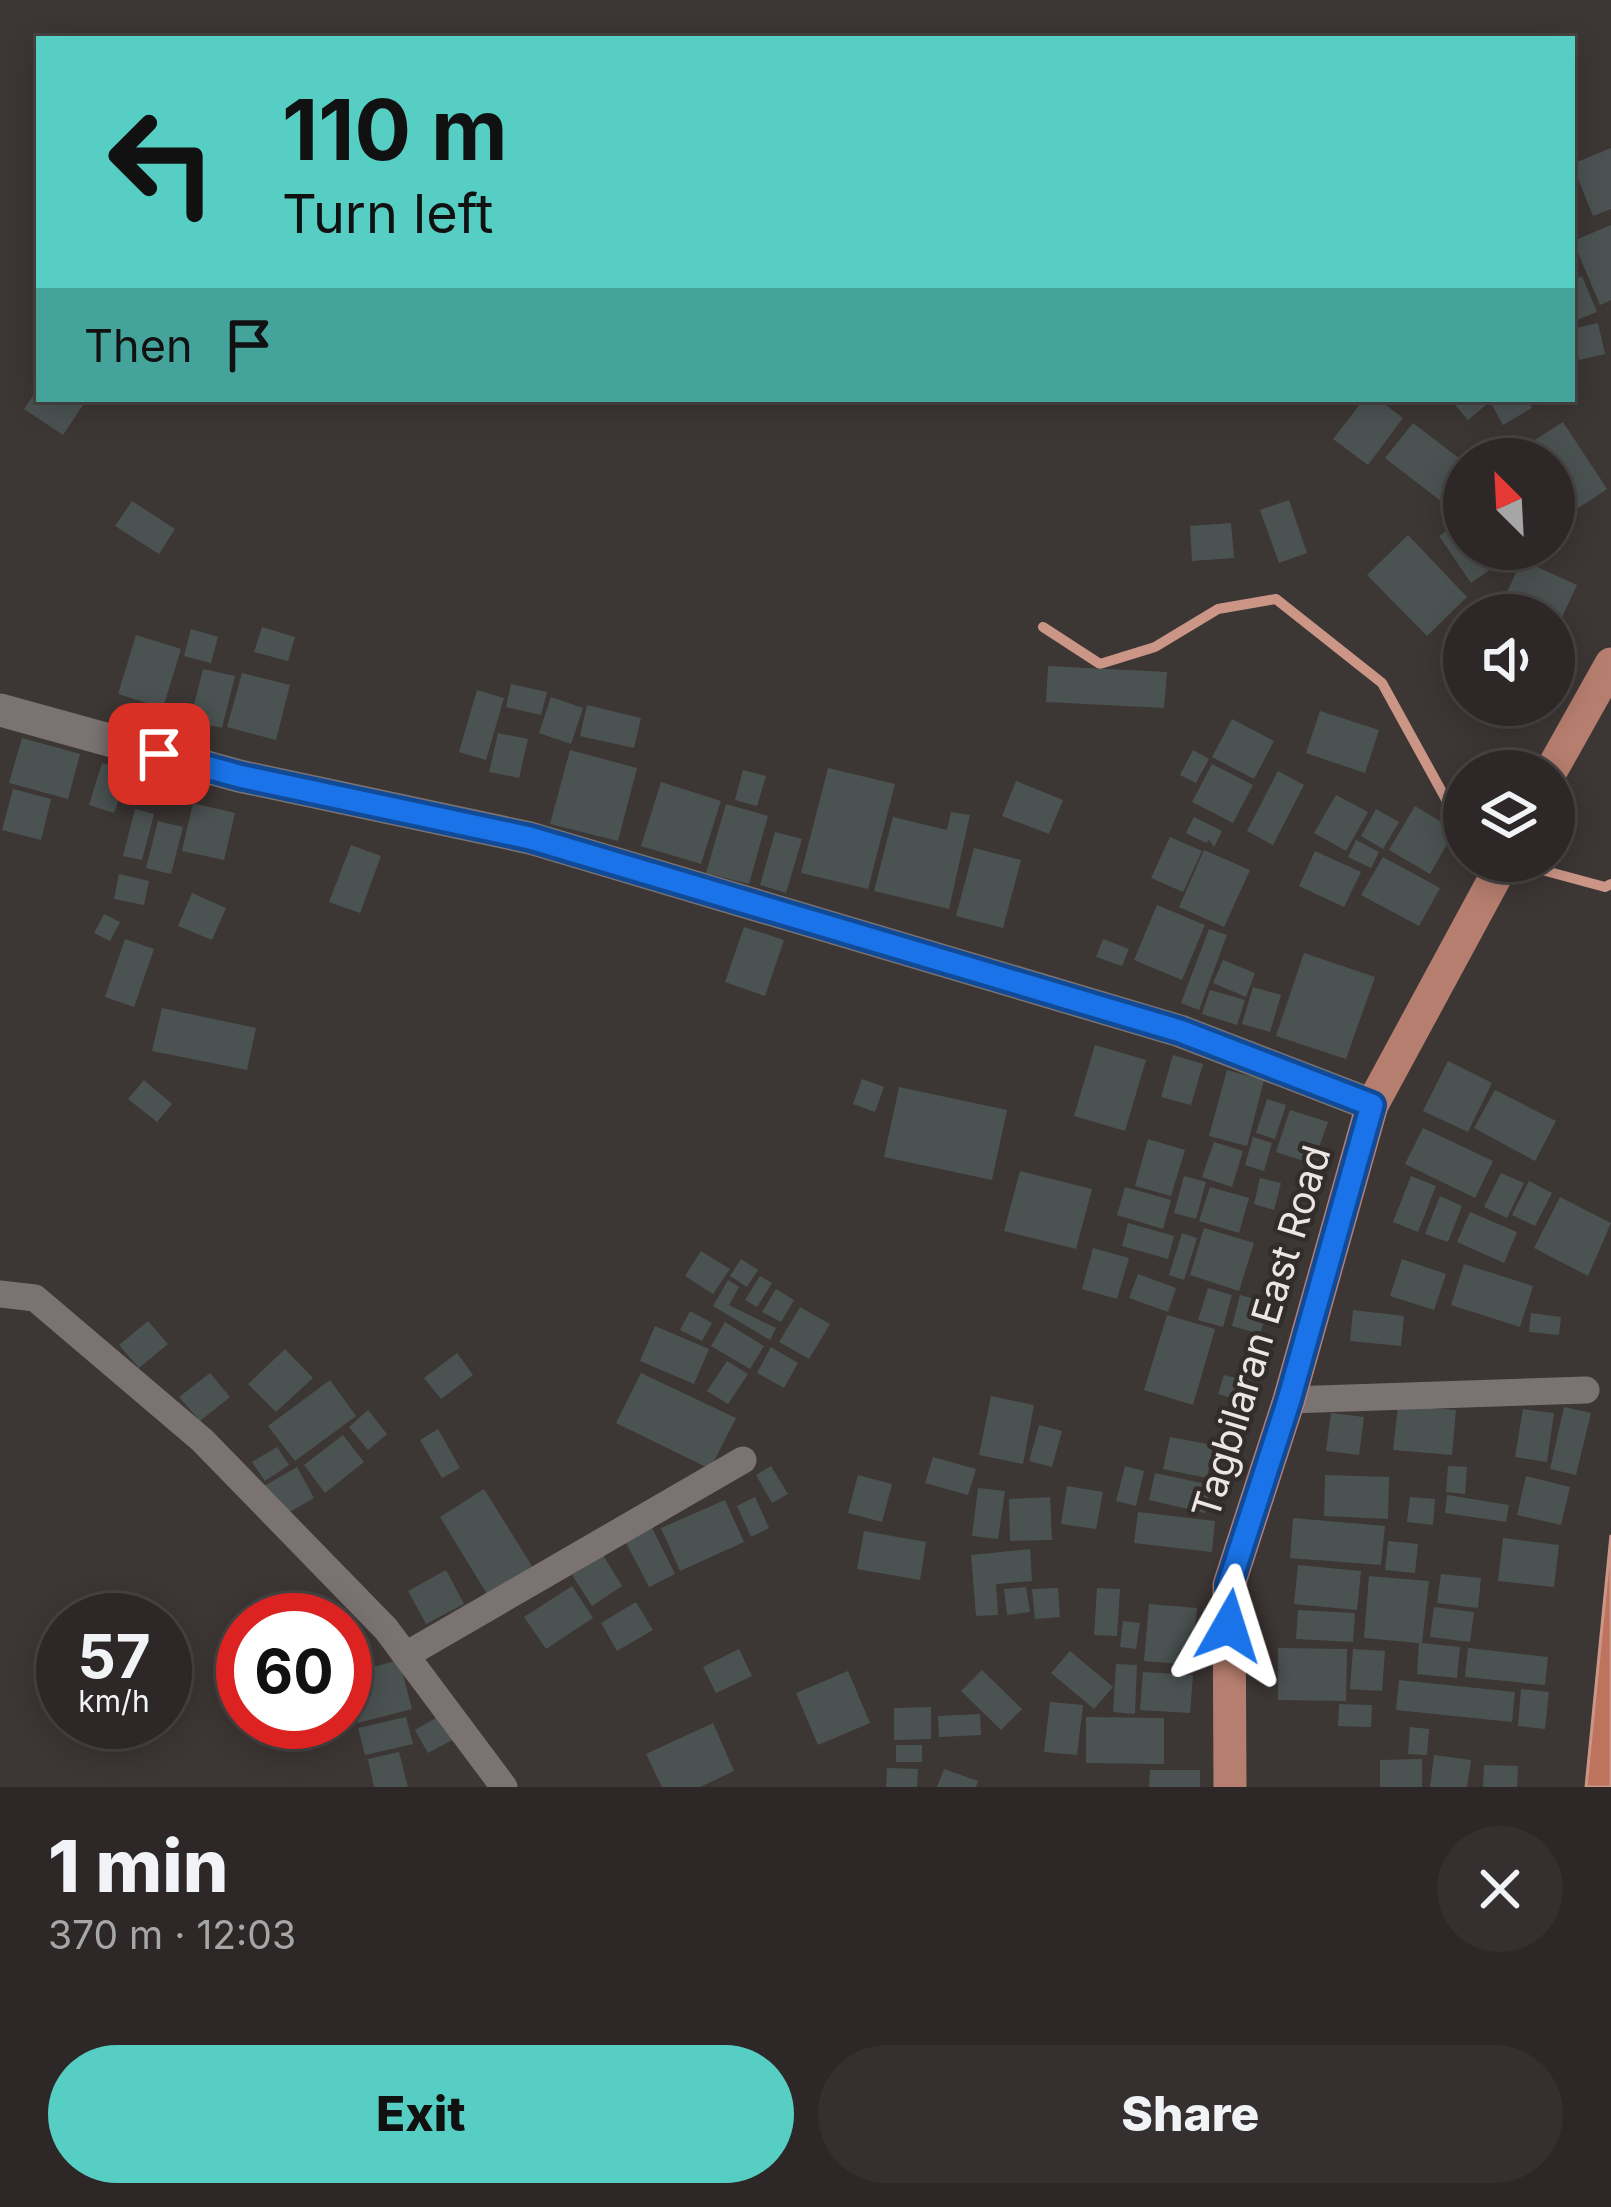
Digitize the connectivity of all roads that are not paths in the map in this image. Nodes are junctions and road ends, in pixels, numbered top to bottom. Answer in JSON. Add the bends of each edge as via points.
{"nodes":[{"id":1,"x":1611,"y":664,"type":"edge"},
{"id":2,"x":0,"y":710,"type":"edge"},
{"id":3,"x":1563,"y":750,"type":"edge"},
{"id":4,"x":1493,"y":882,"type":"edge"},
{"id":5,"x":1372,"y":1105,"type":"junction"},
{"id":6,"x":0,"y":1294,"type":"edge"},
{"id":7,"x":1586,"y":1390,"type":"dead end"},
{"id":8,"x":1289,"y":1400,"type":"junction"},
{"id":9,"x":743,"y":1460,"type":"dead end"},
{"id":10,"x":406,"y":1655,"type":"junction"},
{"id":11,"x":504,"y":1787,"type":"edge"},
{"id":12,"x":1230,"y":1787,"type":"edge"}],
"edges":[{"from":1,"to":3,"type":"main road"},
{"from":2,"to":5,"type":"street","via":[[239,776],[530,838],[1180,1031]]},
{"from":4,"to":5,"type":"main road","name":"Tagbilaran East Road"},
{"from":5,"to":8,"type":"main road","name":"Tagbilaran East Road"},
{"from":6,"to":10,"type":"street","via":[[35,1298],[202,1440]]},
{"from":7,"to":8,"type":"street"},
{"from":8,"to":12,"type":"main road","name":"Tagbilaran East Road","via":[[1229,1585]]},
{"from":9,"to":10,"type":"street"},
{"from":10,"to":11,"type":"street"}]}
